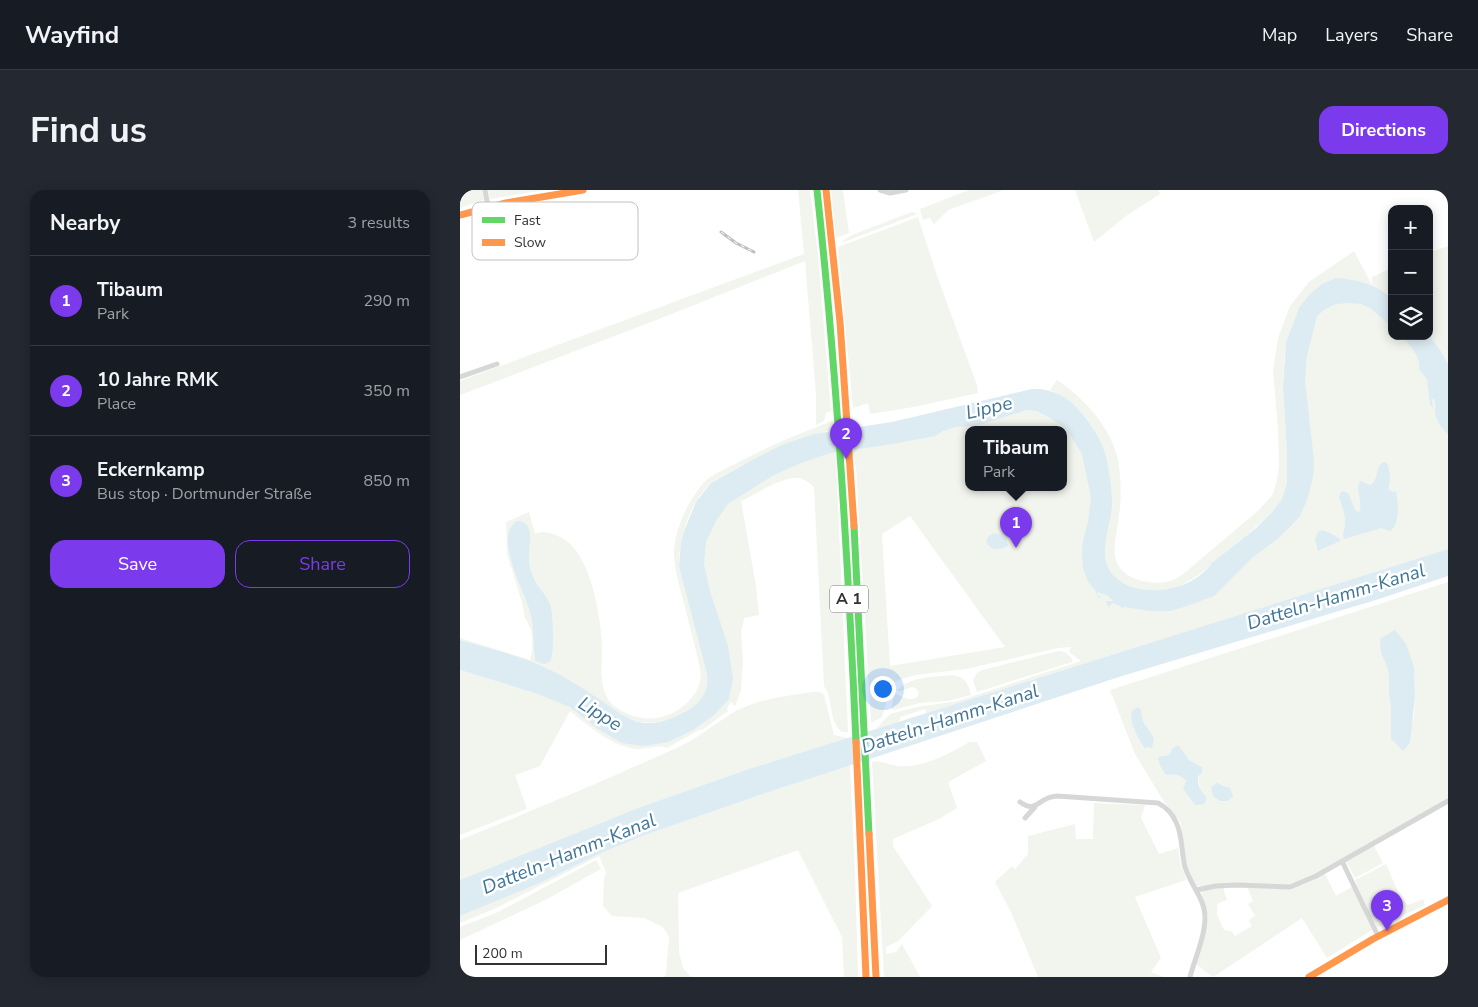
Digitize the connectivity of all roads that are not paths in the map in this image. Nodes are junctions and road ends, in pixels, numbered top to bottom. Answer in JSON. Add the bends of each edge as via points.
{"nodes":[{"id":1,"x":583,"y":190,"type":"edge"},
{"id":2,"x":817,"y":190,"type":"edge"},
{"id":3,"x":826,"y":190,"type":"edge"},
{"id":4,"x":880,"y":190,"type":"edge"},
{"id":5,"x":906,"y":190,"type":"edge"},
{"id":6,"x":512,"y":202,"type":"edge"},
{"id":7,"x":472,"y":211,"type":"edge"},
{"id":8,"x":460,"y":215,"type":"edge"},
{"id":9,"x":497,"y":364,"type":"dead end"},
{"id":10,"x":460,"y":377,"type":"edge"},
{"id":11,"x":1020,"y":802,"type":"dead end"},
{"id":12,"x":1448,"y":802,"type":"edge"},
{"id":13,"x":1036,"y":806,"type":"junction"},
{"id":14,"x":1025,"y":818,"type":"dead end"},
{"id":15,"x":1342,"y":861,"type":"junction"},
{"id":16,"x":1196,"y":890,"type":"junction"},
{"id":17,"x":1448,"y":900,"type":"edge"},
{"id":18,"x":1378,"y":936,"type":"junction"},
{"id":19,"x":866,"y":977,"type":"edge"},
{"id":20,"x":876,"y":977,"type":"edge"},
{"id":21,"x":1190,"y":977,"type":"edge"},
{"id":22,"x":1310,"y":977,"type":"edge"}],
"edges":[{"from":1,"to":6,"type":"main road"},
{"from":2,"to":19,"type":"main road","number":"A 1","via":[[843,481]]},
{"from":3,"to":20,"type":"main road","number":"A 1","via":[[852,480]]},
{"from":4,"to":5,"type":"street","via":[[890,193]]},
{"from":7,"to":8,"type":"main road"},
{"from":9,"to":10,"type":"street"},
{"from":11,"to":13,"type":"street"},
{"from":12,"to":15,"type":"street"},
{"from":13,"to":14,"type":"street"},
{"from":13,"to":16,"type":"street","via":[[1056,796],[1158,803],[1166,807],[1178,828],[1185,866]]},
{"from":15,"to":16,"type":"street","via":[[1290,887],[1237,885]]},
{"from":15,"to":18,"type":"street"},
{"from":16,"to":21,"type":"street","via":[[1205,920]]},
{"from":17,"to":18,"type":"main road"},
{"from":18,"to":22,"type":"main road"}]}
